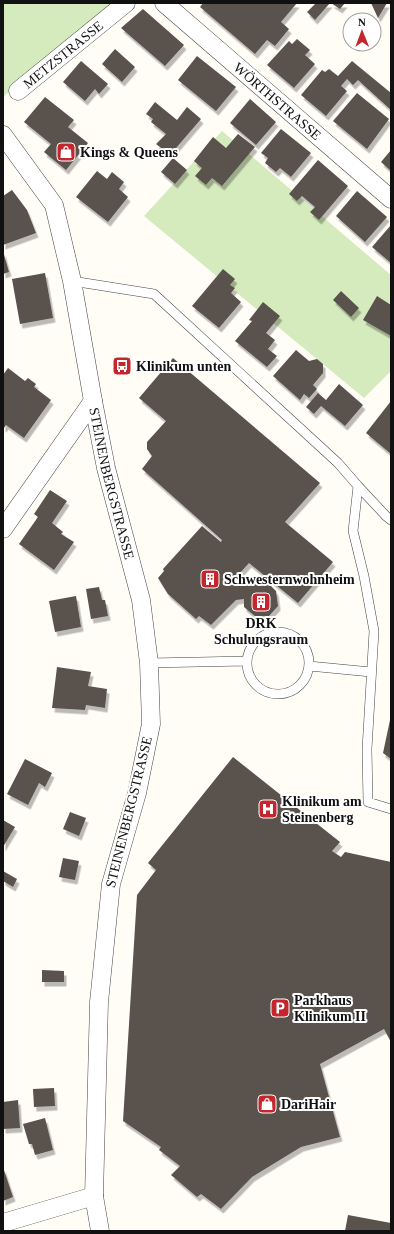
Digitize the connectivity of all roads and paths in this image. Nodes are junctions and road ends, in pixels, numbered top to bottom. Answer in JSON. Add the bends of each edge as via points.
{"nodes":[{"id":1,"x":126,"y":3,"type":"edge"},
{"id":2,"x":164,"y":3,"type":"edge"},
{"id":3,"x":18,"y":91,"type":"dead end"},
{"id":4,"x":3,"y":134,"type":"edge"},
{"id":5,"x":391,"y":199,"type":"edge"},
{"id":6,"x":72,"y":281,"type":"junction"},
{"id":7,"x":93,"y":401,"type":"junction"},
{"id":8,"x":358,"y":486,"type":"junction"},
{"id":9,"x":391,"y":520,"type":"edge"},
{"id":10,"x":3,"y":529,"type":"edge"},
{"id":11,"x":247,"y":661,"type":"junction"},
{"id":12,"x":149,"y":663,"type":"junction"},
{"id":13,"x":309,"y":666,"type":"junction"},
{"id":14,"x":371,"y":672,"type":"junction"},
{"id":15,"x":391,"y":809,"type":"edge"},
{"id":16,"x":94,"y":1196,"type":"junction"},
{"id":17,"x":3,"y":1223,"type":"edge"},
{"id":18,"x":100,"y":1231,"type":"edge"}],
"edges":[{"from":1,"to":3,"type":"street","name":"METZSTRASSE"},
{"from":2,"to":5,"type":"street","name":"WÖRTHSTRASSE"},
{"from":4,"to":6,"type":"street","name":"STEINENBERGSTRASSE","via":[[54,205]]},
{"from":6,"to":7,"type":"street","name":"STEINENBERGSTRASSE"},
{"from":6,"to":8,"type":"lane","via":[[154,294],[338,463]]},
{"from":7,"to":10,"type":"street"},
{"from":7,"to":12,"type":"street","name":"STEINENBERGSTRASSE","via":[[106,468],[141,600]]},
{"from":8,"to":9,"type":"lane"},
{"from":8,"to":14,"type":"lane","via":[[353,531],[374,631]]},
{"from":11,"to":12,"type":"lane"},
{"from":11,"to":13,"type":"lane","via":[[251,679],[261,690],[278,695],[296,689],[305,678]]},
{"from":11,"to":13,"type":"lane","via":[[249,650],[257,640],[266,634],[276,632],[290,635],[302,644]]},
{"from":12,"to":16,"type":"street","name":"STEINENBERGSTRASSE","via":[[151,724],[136,793],[110,884],[99,1002]]},
{"from":13,"to":14,"type":"lane"},
{"from":14,"to":15,"type":"lane","via":[[367,749],[368,802]]},
{"from":16,"to":17,"type":"street"},
{"from":16,"to":18,"type":"street","name":"STEINENBERGSTRASSE"}]}
